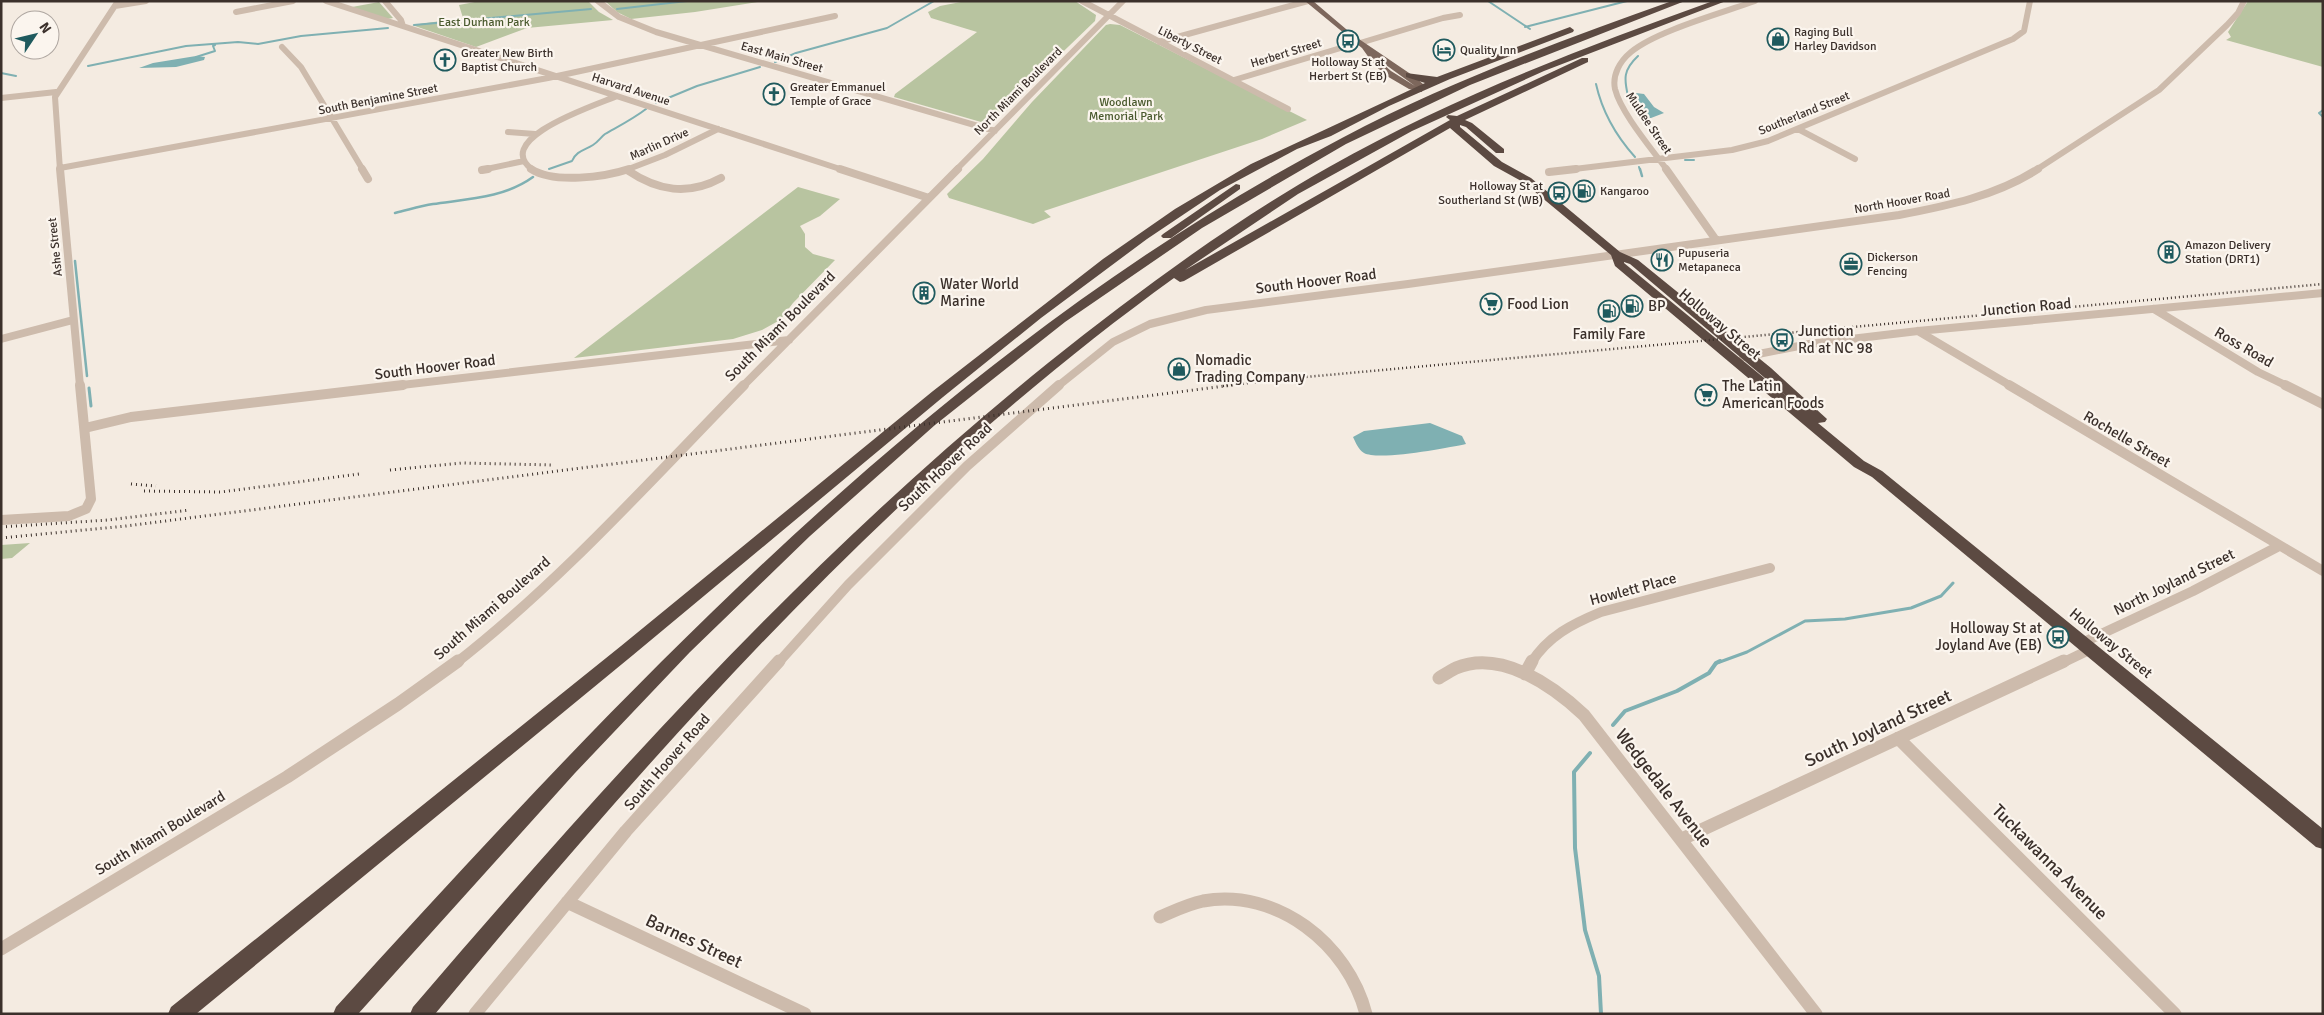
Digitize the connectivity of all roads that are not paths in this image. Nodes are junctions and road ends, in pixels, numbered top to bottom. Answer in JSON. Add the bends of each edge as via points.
{"nodes":[{"id":1,"x":146,"y":1,"type":"edge"},
{"id":2,"x":293,"y":1,"type":"edge"},
{"id":3,"x":326,"y":1,"type":"edge"},
{"id":4,"x":385,"y":1,"type":"edge"},
{"id":5,"x":598,"y":1,"type":"edge"},
{"id":6,"x":1082,"y":1,"type":"edge"},
{"id":7,"x":1122,"y":1,"type":"edge"},
{"id":8,"x":1308,"y":1,"type":"edge"},
{"id":9,"x":1662,"y":1,"type":"edge"},
{"id":10,"x":1681,"y":1,"type":"edge"},
{"id":11,"x":1722,"y":1,"type":"edge"},
{"id":12,"x":1755,"y":1,"type":"edge"},
{"id":13,"x":2030,"y":1,"type":"edge"},
{"id":14,"x":2244,"y":1,"type":"edge"},
{"id":15,"x":117,"y":4,"type":"edge"},
{"id":16,"x":1705,"y":7,"type":"junction"},
{"id":17,"x":236,"y":12,"type":"dead end"},
{"id":18,"x":834,"y":16,"type":"dead end"},
{"id":19,"x":1108,"y":16,"type":"junction"},
{"id":20,"x":1460,"y":16,"type":"dead end"},
{"id":21,"x":1598,"y":21,"type":"dead end"},
{"id":22,"x":403,"y":26,"type":"junction"},
{"id":23,"x":1578,"y":27,"type":"dead end"},
{"id":24,"x":1159,"y":42,"type":"junction"},
{"id":25,"x":700,"y":44,"type":"junction"},
{"id":26,"x":1362,"y":45,"type":"junction"},
{"id":27,"x":282,"y":47,"type":"dead end"},
{"id":28,"x":1344,"y":47,"type":"dead end"},
{"id":29,"x":557,"y":76,"type":"junction"},
{"id":30,"x":1409,"y":76,"type":"junction"},
{"id":31,"x":1444,"y":79,"type":"junction"},
{"id":32,"x":1234,"y":80,"type":"junction"},
{"id":33,"x":1418,"y":90,"type":"junction"},
{"id":34,"x":56,"y":92,"type":"junction"},
{"id":35,"x":617,"y":96,"type":"junction"},
{"id":36,"x":1,"y":98,"type":"edge"},
{"id":37,"x":1288,"y":109,"type":"dead end"},
{"id":38,"x":331,"y":119,"type":"junction"},
{"id":39,"x":1455,"y":121,"type":"junction"},
{"id":40,"x":718,"y":128,"type":"junction"},
{"id":41,"x":1798,"y":129,"type":"junction"},
{"id":42,"x":1334,"y":130,"type":"junction"},
{"id":43,"x":994,"y":131,"type":"junction"},
{"id":44,"x":508,"y":132,"type":"dead end"},
{"id":45,"x":536,"y":134,"type":"junction"},
{"id":46,"x":1430,"y":135,"type":"junction"},
{"id":47,"x":1466,"y":137,"type":"junction"},
{"id":48,"x":1659,"y":159,"type":"junction"},
{"id":49,"x":1855,"y":159,"type":"dead end"},
{"id":50,"x":524,"y":161,"type":"junction"},
{"id":51,"x":60,"y":168,"type":"junction"},
{"id":52,"x":482,"y":170,"type":"dead end"},
{"id":53,"x":627,"y":170,"type":"junction"},
{"id":54,"x":1549,"y":172,"type":"dead end"},
{"id":55,"x":721,"y":178,"type":"dead end"},
{"id":56,"x":368,"y":179,"type":"dead end"},
{"id":57,"x":1527,"y":180,"type":"junction"},
{"id":58,"x":929,"y":198,"type":"junction"},
{"id":59,"x":1716,"y":240,"type":"junction"},
{"id":60,"x":1616,"y":254,"type":"junction"},
{"id":61,"x":1097,"y":293,"type":"junction"},
{"id":62,"x":2323,"y":293,"type":"edge"},
{"id":63,"x":2154,"y":309,"type":"junction"},
{"id":64,"x":73,"y":320,"type":"junction"},
{"id":65,"x":1918,"y":331,"type":"junction"},
{"id":66,"x":1,"y":339,"type":"edge"},
{"id":67,"x":789,"y":340,"type":"junction"},
{"id":68,"x":1748,"y":356,"type":"junction"},
{"id":69,"x":1733,"y":359,"type":"junction"},
{"id":70,"x":1053,"y":364,"type":"junction"},
{"id":71,"x":2323,"y":404,"type":"edge"},
{"id":72,"x":84,"y":428,"type":"junction"},
{"id":73,"x":1877,"y":474,"type":"junction"},
{"id":74,"x":1,"y":520,"type":"edge"},
{"id":75,"x":2280,"y":546,"type":"junction"},
{"id":76,"x":1770,"y":568,"type":"dead end"},
{"id":77,"x":2323,"y":571,"type":"edge"},
{"id":78,"x":2086,"y":646,"type":"junction"},
{"id":79,"x":1525,"y":674,"type":"junction"},
{"id":80,"x":1439,"y":678,"type":"dead end"},
{"id":81,"x":1898,"y":738,"type":"junction"},
{"id":82,"x":1682,"y":839,"type":"junction"},
{"id":83,"x":2323,"y":841,"type":"edge"},
{"id":84,"x":567,"y":902,"type":"junction"},
{"id":85,"x":1160,"y":917,"type":"dead end"},
{"id":86,"x":1,"y":949,"type":"edge"},
{"id":87,"x":179,"y":1014,"type":"edge"},
{"id":88,"x":344,"y":1014,"type":"edge"},
{"id":89,"x":421,"y":1014,"type":"edge"},
{"id":90,"x":475,"y":1014,"type":"edge"},
{"id":91,"x":805,"y":1014,"type":"edge"},
{"id":92,"x":1366,"y":1014,"type":"edge"},
{"id":93,"x":1816,"y":1014,"type":"edge"},
{"id":94,"x":2175,"y":1014,"type":"edge"}],
"edges":[{"from":1,"to":15,"type":"street"},
{"from":2,"to":17,"type":"street"},
{"from":3,"to":22,"type":"street","name":"Harvard Avenue"},
{"from":4,"to":22,"type":"street"},
{"from":5,"to":25,"type":"street","name":"East Main Street","via":[[633,24]]},
{"from":6,"to":19,"type":"street","name":"Liberty Street"},
{"from":7,"to":19,"type":"street","name":"North Miami Boulevard"},
{"from":8,"to":24,"type":"street"},
{"from":8,"to":26,"type":"main road","name":"Holloway Street"},
{"from":9,"to":21,"type":"highway"},
{"from":10,"to":61,"type":"highway","via":[[1547,49],[1416,105],[1260,188]]},
{"from":11,"to":16,"type":"highway"},
{"from":12,"to":48,"type":"street","name":"Muldee Street","via":[[1652,40],[1631,52],[1620,64],[1614,78],[1616,95]]},
{"from":13,"to":41,"type":"street","name":"Southerland Street","via":[[2026,28],[2019,35]]},
{"from":14,"to":59,"type":"street","name":"North Hoover Road","via":[[2227,25],[2159,90],[2008,186],[1938,208]]},
{"from":15,"to":34,"type":"street"},
{"from":16,"to":39,"type":"highway"},
{"from":16,"to":70,"type":"highway","via":[[1560,60],[1456,105],[1328,172],[1235,229],[1167,276]]},
{"from":18,"to":25,"type":"street","name":"South Benjamine Street"},
{"from":19,"to":24,"type":"street","name":"Liberty Street"},
{"from":19,"to":43,"type":"street","name":"North Miami Boulevard"},
{"from":20,"to":26,"type":"street"},
{"from":22,"to":29,"type":"street","name":"Harvard Avenue"},
{"from":23,"to":31,"type":"highway"},
{"from":24,"to":32,"type":"street","name":"Liberty Street"},
{"from":25,"to":29,"type":"street","name":"South Benjamine Street"},
{"from":25,"to":43,"type":"street","name":"East Main Street"},
{"from":26,"to":30,"type":"main road","name":"Holloway Street"},
{"from":26,"to":33,"type":"main road","name":"Holloway Street","via":[[1370,56],[1406,86]]},
{"from":27,"to":38,"type":"street","via":[[301,67]]},
{"from":28,"to":32,"type":"street","name":"Herbert Street"},
{"from":29,"to":35,"type":"street","name":"Harvard Avenue"},
{"from":29,"to":38,"type":"street","name":"South Benjamine Street"},
{"from":30,"to":31,"type":"highway","via":[[1424,80]]},
{"from":30,"to":33,"type":"main road","name":"Holloway Street","via":[[1419,84]]},
{"from":31,"to":33,"type":"highway"},
{"from":32,"to":37,"type":"street","name":"Liberty Street"},
{"from":33,"to":39,"type":"highway","name":"Holloway Street"},
{"from":33,"to":42,"type":"highway"},
{"from":34,"to":36,"type":"street"},
{"from":34,"to":51,"type":"street","name":"Ashe Street"},
{"from":35,"to":40,"type":"street","name":"Harvard Avenue"},
{"from":35,"to":45,"type":"street"},
{"from":38,"to":51,"type":"street","name":"South Benjamine Street"},
{"from":38,"to":56,"type":"street"},
{"from":39,"to":46,"type":"highway"},
{"from":39,"to":47,"type":"highway","name":"Holloway Street","via":[[1455,128]]},
{"from":39,"to":57,"type":"highway","name":"Holloway Street","via":[[1469,125],[1525,173]]},
{"from":40,"to":53,"type":"street","name":"Marlin Drive","via":[[655,160]]},
{"from":40,"to":58,"type":"street","name":"Harvard Avenue"},
{"from":41,"to":48,"type":"street","name":"Southerland Street","via":[[1748,147]]},
{"from":41,"to":49,"type":"street"},
{"from":42,"to":61,"type":"highway","via":[[1273,164],[1197,213]]},
{"from":42,"to":87,"type":"highway","via":[[1288,149],[1221,185],[1110,258],[934,396]]},
{"from":43,"to":58,"type":"street","name":"North Miami Boulevard"},
{"from":44,"to":45,"type":"street"},
{"from":45,"to":50,"type":"street","via":[[526,145]]},
{"from":46,"to":47,"type":"highway","via":[[1444,133]]},
{"from":46,"to":70,"type":"highway","via":[[1210,259]]},
{"from":47,"to":57,"type":"highway","name":"Holloway Street","via":[[1513,175]]},
{"from":48,"to":54,"type":"street","name":"Southerland Street"},
{"from":48,"to":59,"type":"street","name":"Muldee Street"},
{"from":50,"to":52,"type":"street"},
{"from":50,"to":53,"type":"street","name":"Marlin Drive","via":[[536,171],[555,176],[593,176]]},
{"from":51,"to":64,"type":"street","name":"Ashe Street"},
{"from":53,"to":55,"type":"street","via":[[652,185],[668,190],[697,189]]},
{"from":57,"to":60,"type":"highway","name":"Holloway Street"},
{"from":58,"to":67,"type":"street","name":"South Miami Boulevard"},
{"from":59,"to":60,"type":"street","name":"North Hoover Road"},
{"from":60,"to":68,"type":"highway","name":"Holloway Street","via":[[1634,262]]},
{"from":60,"to":69,"type":"highway","name":"Holloway Street","via":[[1619,264]]},
{"from":60,"to":84,"type":"street","name":"South Hoover Road","via":[[1192,312],[1150,324],[1113,342],[1022,416],[912,519],[715,730]]},
{"from":61,"to":88,"type":"highway","via":[[957,400],[858,484],[778,558],[641,692],[541,796]]},
{"from":62,"to":63,"type":"street","name":"Junction Road"},
{"from":63,"to":65,"type":"street","name":"Junction Road"},
{"from":63,"to":71,"type":"street","name":"Ross Road","via":[[2258,372]]},
{"from":64,"to":66,"type":"street"},
{"from":64,"to":72,"type":"street","name":"Ashe Street"},
{"from":65,"to":68,"type":"street","name":"Junction Road","via":[[1809,344]]},
{"from":65,"to":75,"type":"street","name":"Rochelle Street"},
{"from":67,"to":72,"type":"street","name":"South Hoover Road","via":[[132,417]]},
{"from":67,"to":86,"type":"street","name":"South Miami Boulevard","via":[[560,572],[454,665],[349,737]]},
{"from":68,"to":69,"type":"street","name":"Junction Road"},
{"from":68,"to":73,"type":"highway","name":"Holloway Street","via":[[1868,462]]},
{"from":69,"to":73,"type":"highway","name":"Holloway Street","via":[[1858,464]]},
{"from":70,"to":89,"type":"highway","via":[[884,512],[750,644],[590,816]]},
{"from":72,"to":74,"type":"street","name":"Ashe Street","via":[[91,499],[86,509],[69,516]]},
{"from":73,"to":78,"type":"highway","name":"Holloway Street"},
{"from":75,"to":77,"type":"street","name":"Rochelle Street"},
{"from":75,"to":78,"type":"street","name":"North Joyland Street"},
{"from":76,"to":79,"type":"street","name":"Howlett Place","via":[[1581,619],[1544,644]]},
{"from":78,"to":81,"type":"street","name":"South Joyland Street"},
{"from":78,"to":83,"type":"highway","name":"Holloway Street"},
{"from":79,"to":80,"type":"street","name":"Wedgedale Avenue","via":[[1469,664],[1447,671]]},
{"from":79,"to":82,"type":"street","name":"Wedgedale Avenue","via":[[1559,692],[1584,715]]},
{"from":81,"to":82,"type":"street","name":"South Joyland Street"},
{"from":81,"to":94,"type":"street","name":"Tuckawanna Avenue"},
{"from":82,"to":93,"type":"street","name":"Wedgedale Avenue"},
{"from":84,"to":90,"type":"street","name":"South Hoover Road"},
{"from":84,"to":91,"type":"street","name":"Barnes Street"},
{"from":85,"to":92,"type":"street","via":[[1188,905],[1211,900],[1269,906],[1294,918],[1336,955],[1355,984]]}]}
